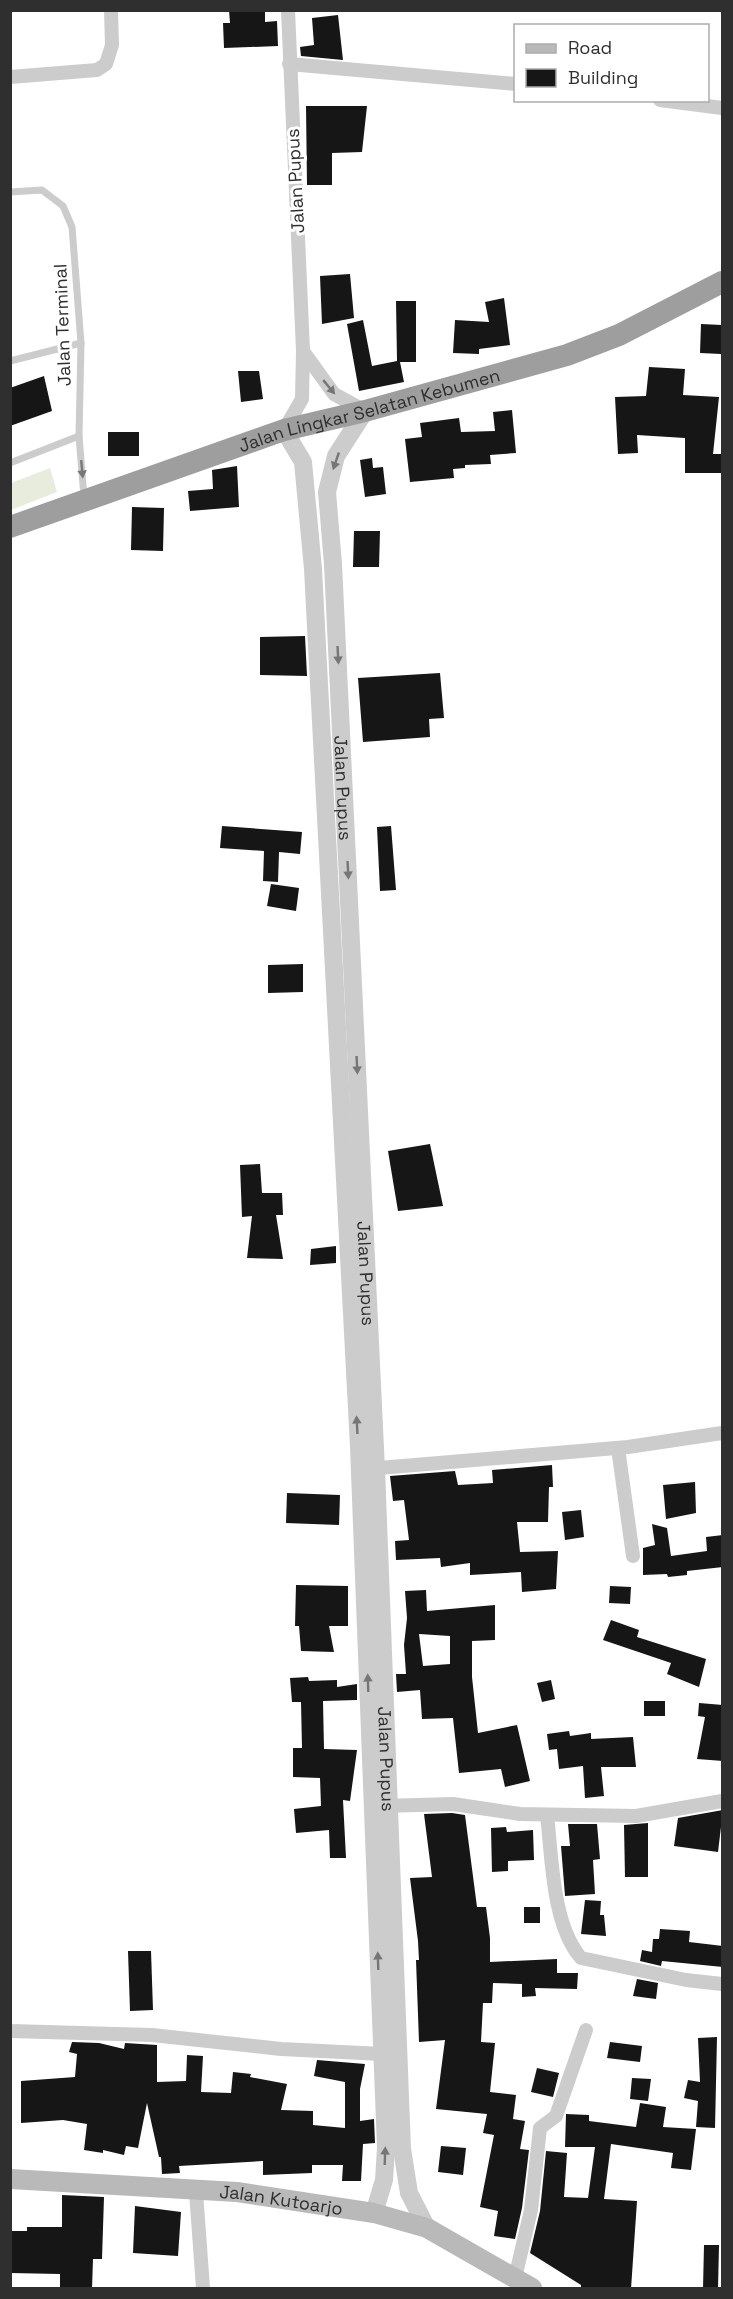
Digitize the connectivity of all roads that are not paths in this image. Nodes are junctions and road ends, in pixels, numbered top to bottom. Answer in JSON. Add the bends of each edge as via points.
{"nodes":[{"id":1,"x":111,"y":10,"type":"edge"},
{"id":2,"x":288,"y":10,"type":"edge"},
{"id":3,"x":289,"y":64,"type":"junction"},
{"id":4,"x":10,"y":77,"type":"edge"},
{"id":5,"x":514,"y":84,"type":"edge"},
{"id":6,"x":676,"y":102,"type":"edge"},
{"id":7,"x":723,"y":108,"type":"edge"},
{"id":8,"x":10,"y":192,"type":"edge"},
{"id":9,"x":723,"y":282,"type":"edge"},
{"id":10,"x":81,"y":343,"type":"junction"},
{"id":11,"x":303,"y":351,"type":"junction"},
{"id":12,"x":10,"y":361,"type":"edge"},
{"id":13,"x":365,"y":411,"type":"junction"},
{"id":14,"x":284,"y":430,"type":"junction"},
{"id":15,"x":79,"y":436,"type":"junction"},
{"id":16,"x":10,"y":463,"type":"edge"},
{"id":17,"x":85,"y":502,"type":"junction"},
{"id":18,"x":10,"y":527,"type":"edge"},
{"id":19,"x":723,"y":1433,"type":"edge"},
{"id":20,"x":618,"y":1448,"type":"junction"},
{"id":21,"x":368,"y":1469,"type":"junction"},
{"id":22,"x":633,"y":1556,"type":"dead end"},
{"id":23,"x":723,"y":1801,"type":"edge"},
{"id":24,"x":380,"y":1806,"type":"junction"},
{"id":25,"x":547,"y":1815,"type":"junction"},
{"id":26,"x":723,"y":1984,"type":"edge"},
{"id":27,"x":586,"y":2030,"type":"dead end"},
{"id":28,"x":10,"y":2031,"type":"edge"},
{"id":29,"x":382,"y":2054,"type":"junction"},
{"id":30,"x":10,"y":2179,"type":"edge"},
{"id":31,"x":196,"y":2192,"type":"junction"},
{"id":32,"x":374,"y":2213,"type":"junction"},
{"id":33,"x":427,"y":2228,"type":"junction"},
{"id":34,"x":515,"y":2278,"type":"junction"},
{"id":35,"x":203,"y":2289,"type":"edge"},
{"id":36,"x":531,"y":2289,"type":"edge"}],
"edges":[{"from":1,"to":4,"type":"street","via":[[112,45],[106,64],[96,70]]},
{"from":2,"to":3,"type":"street","name":"Jalan Pupus"},
{"from":3,"to":5,"type":"street"},
{"from":3,"to":11,"type":"street","name":"Jalan Pupus"},
{"from":6,"to":7,"type":"street"},
{"from":8,"to":10,"type":"lane","name":"Jalan Terminal","via":[[42,190],[63,206],[72,226]]},
{"from":9,"to":13,"type":"highway","name":"Jalan Lingkar Selatan Kebumen","via":[[619,335],[567,355]]},
{"from":10,"to":12,"type":"lane"},
{"from":10,"to":15,"type":"lane","name":"Jalan Terminal"},
{"from":11,"to":13,"type":"street","one_way":true,"via":[[334,394]]},
{"from":11,"to":14,"type":"street","name":"Jalan Pupus","via":[[302,399]]},
{"from":13,"to":14,"type":"highway","name":"Jalan Lingkar Selatan Kebumen"},
{"from":13,"to":21,"type":"street","name":"Jalan Pupus","one_way":true,"via":[[336,456],[327,492]]},
{"from":14,"to":17,"type":"highway","name":"Jalan Lingkar Selatan Kebumen"},
{"from":21,"to":14,"type":"street","name":"Jalan Pupus","one_way":true,"via":[[313,569],[303,462]]},
{"from":15,"to":16,"type":"lane"},
{"from":15,"to":17,"type":"lane","name":"Jalan Terminal","one_way":true},
{"from":17,"to":18,"type":"highway","name":"Jalan Lingkar Selatan Kebumen"},
{"from":19,"to":20,"type":"street"},
{"from":20,"to":21,"type":"street"},
{"from":20,"to":22,"type":"street"},
{"from":21,"to":24,"type":"street","name":"Jalan Pupus"},
{"from":23,"to":25,"type":"street","via":[[636,1816]]},
{"from":24,"to":25,"type":"street","via":[[453,1804]]},
{"from":29,"to":24,"type":"street","name":"Jalan Pupus","one_way":true},
{"from":24,"to":33,"type":"street","name":"Jalan Pupus","via":[[402,2149],[410,2193]]},
{"from":25,"to":26,"type":"street","via":[[562,1918],[571,1948],[581,1958]]},
{"from":27,"to":34,"type":"street","via":[[556,2116],[540,2128],[531,2210]]},
{"from":28,"to":29,"type":"street","via":[[152,2036]]},
{"from":32,"to":29,"type":"street","name":"Jalan Pupus","one_way":true,"via":[[384,2180]]},
{"from":30,"to":31,"type":"main road","name":"Jalan Kutoarjo"},
{"from":31,"to":32,"type":"main road","name":"Jalan Kutoarjo","via":[[237,2192]]},
{"from":31,"to":35,"type":"street"},
{"from":32,"to":33,"type":"main road","name":"Jalan Kutoarjo"},
{"from":33,"to":34,"type":"main road","name":"Jalan Kutoarjo"},
{"from":34,"to":36,"type":"main road","name":"Jalan Kutoarjo"}]}
